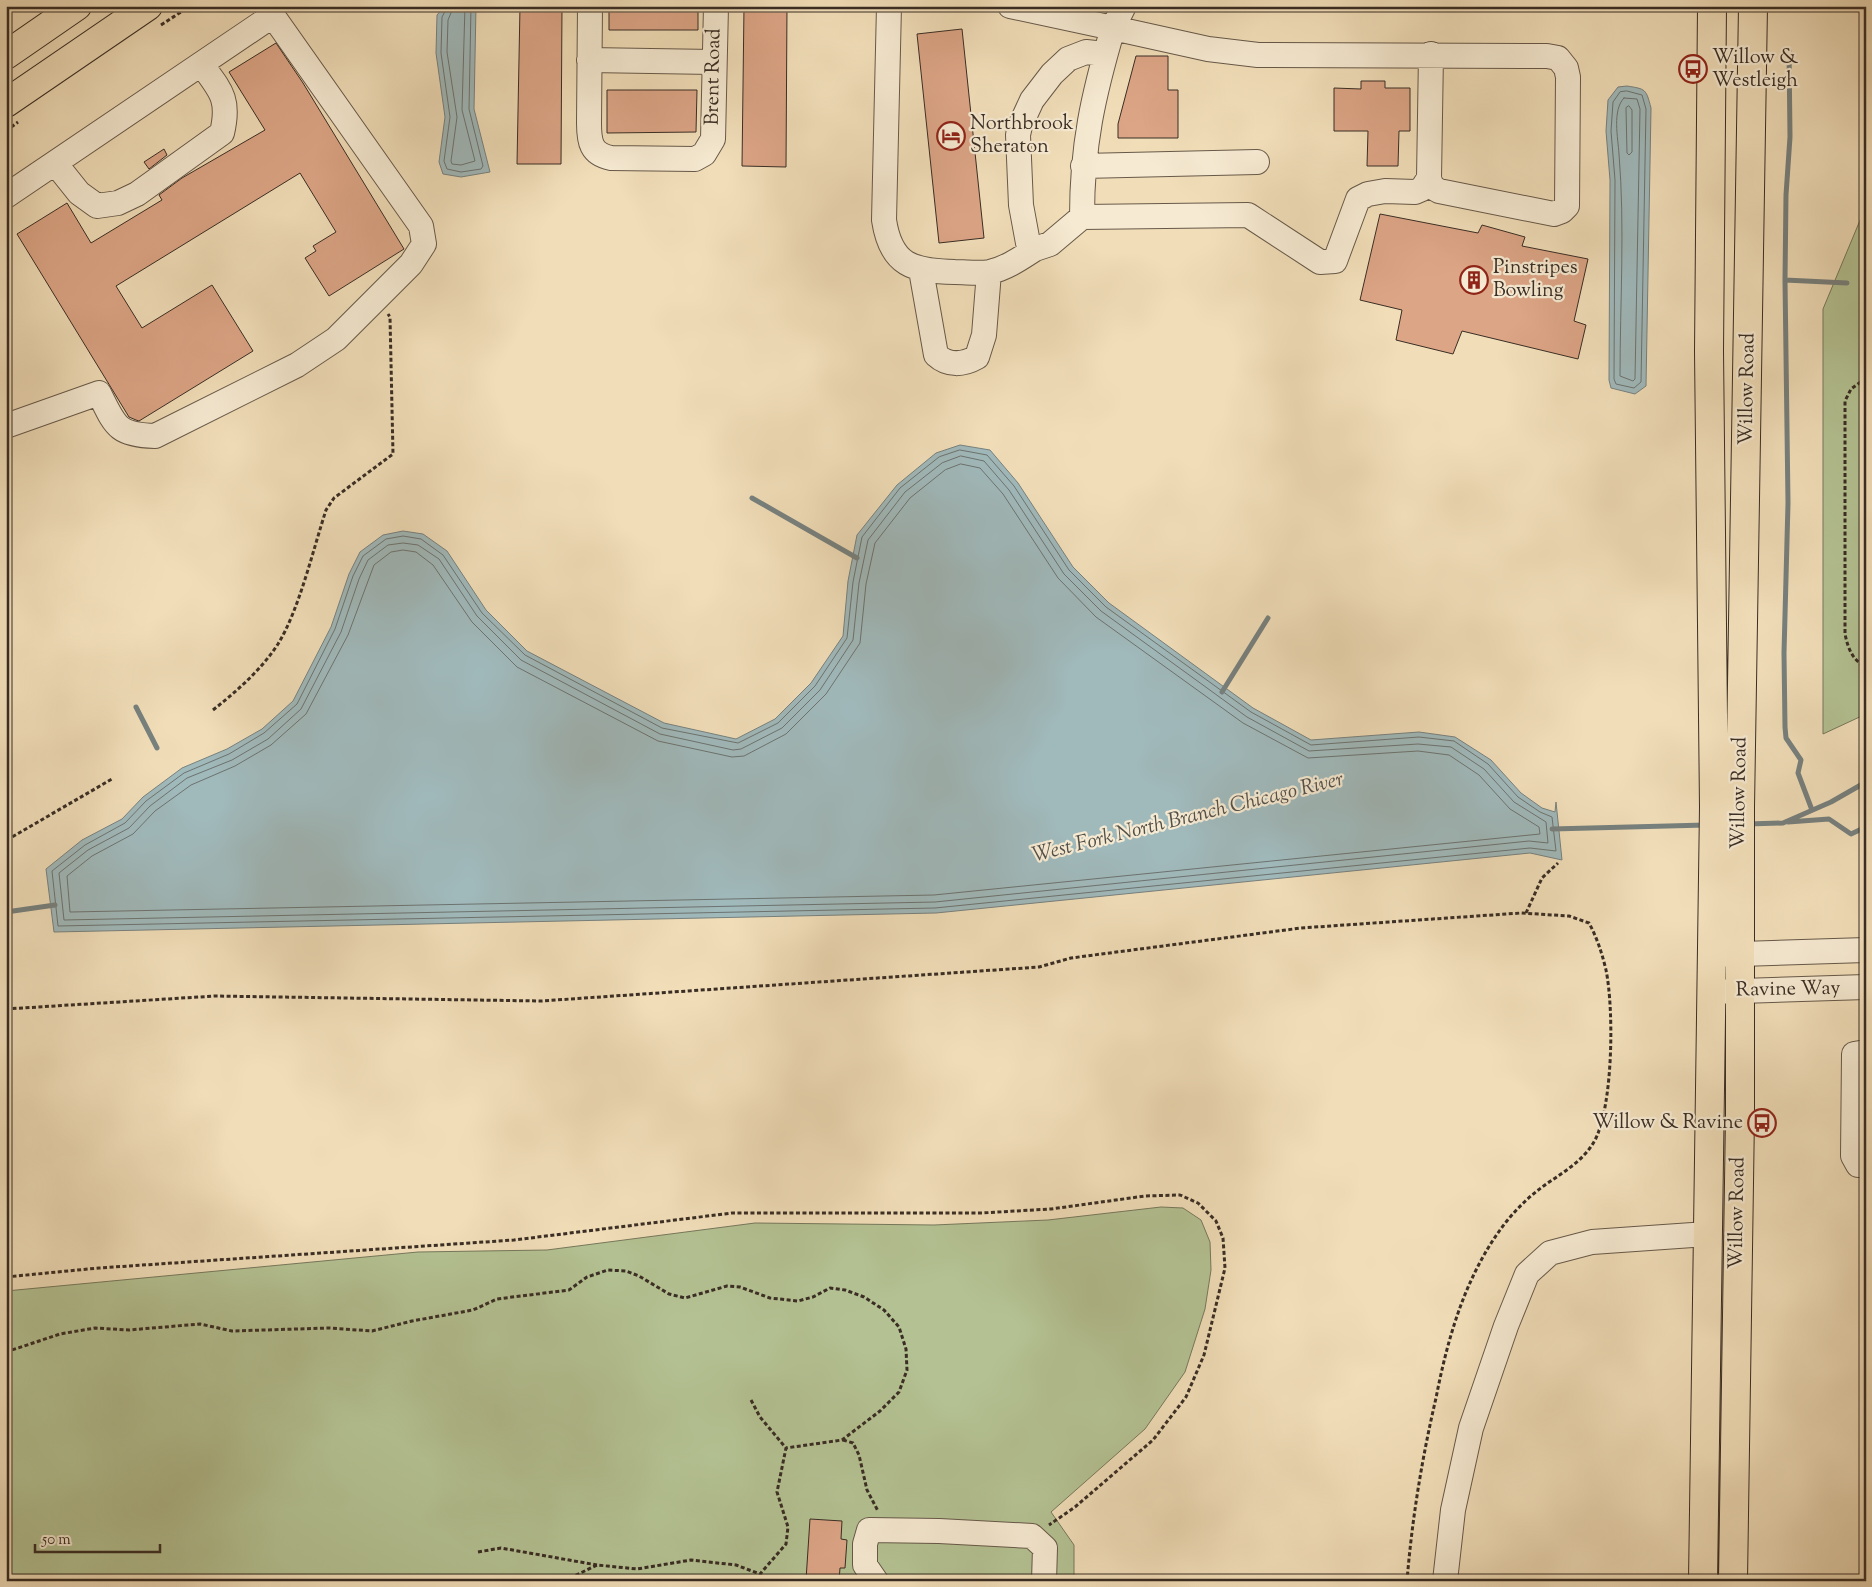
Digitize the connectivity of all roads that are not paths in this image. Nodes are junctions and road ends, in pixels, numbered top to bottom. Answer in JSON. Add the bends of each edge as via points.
{"nodes":[{"id":1,"x":77,"y":6,"type":"edge"},
{"id":2,"x":148,"y":6,"type":"edge"},
{"id":3,"x":590,"y":6,"type":"edge"},
{"id":4,"x":716,"y":6,"type":"edge"},
{"id":5,"x":889,"y":6,"type":"edge"},
{"id":6,"x":1010,"y":6,"type":"edge"},
{"id":7,"x":1124,"y":6,"type":"edge"},
{"id":8,"x":1712,"y":6,"type":"edge"},
{"id":9,"x":1753,"y":6,"type":"edge"},
{"id":10,"x":269,"y":11,"type":"edge"},
{"id":11,"x":1112,"y":17,"type":"edge"},
{"id":12,"x":6,"y":54,"type":"edge"},
{"id":13,"x":1105,"y":54,"type":"junction"},
{"id":14,"x":1431,"y":54,"type":"junction"},
{"id":15,"x":589,"y":60,"type":"junction"},
{"id":16,"x":713,"y":62,"type":"junction"},
{"id":17,"x":202,"y":64,"type":"junction"},
{"id":18,"x":6,"y":103,"type":"edge"},
{"id":19,"x":1257,"y":162,"type":"dead end"},
{"id":20,"x":55,"y":163,"type":"junction"},
{"id":21,"x":1083,"y":166,"type":"junction"},
{"id":22,"x":1429,"y":178,"type":"junction"},
{"id":23,"x":6,"y":196,"type":"edge"},
{"id":24,"x":1082,"y":217,"type":"junction"},
{"id":25,"x":1035,"y":249,"type":"junction"},
{"id":26,"x":920,"y":270,"type":"junction"},
{"id":27,"x":989,"y":272,"type":"junction"},
{"id":28,"x":6,"y":426,"type":"edge"},
{"id":29,"x":1727,"y":807,"type":"junction"},
{"id":30,"x":1866,"y":950,"type":"edge"},
{"id":31,"x":1710,"y":955,"type":"junction"},
{"id":32,"x":1738,"y":955,"type":"junction"},
{"id":33,"x":1866,"y":987,"type":"edge"},
{"id":34,"x":1710,"y":992,"type":"junction"},
{"id":35,"x":1739,"y":992,"type":"junction"},
{"id":36,"x":1866,"y":1052,"type":"edge"},
{"id":37,"x":1866,"y":1165,"type":"edge"},
{"id":38,"x":1707,"y":1234,"type":"junction"},
{"id":39,"x":1737,"y":1234,"type":"junction"},
{"id":40,"x":876,"y":1581,"type":"edge"},
{"id":41,"x":1044,"y":1581,"type":"edge"},
{"id":42,"x":1445,"y":1581,"type":"edge"},
{"id":43,"x":1703,"y":1581,"type":"edge"},
{"id":44,"x":1733,"y":1581,"type":"edge"}],
"edges":[{"from":1,"to":12,"type":"main road"},
{"from":2,"to":18,"type":"main road"},
{"from":3,"to":15,"type":"street"},
{"from":4,"to":16,"type":"street","name":"Brent Road"},
{"from":5,"to":26,"type":"street","via":[[884,220],[887,240],[894,253]]},
{"from":6,"to":11,"type":"street"},
{"from":7,"to":11,"type":"street"},
{"from":8,"to":29,"type":"main road","name":"Willow Road","via":[[1709,351]]},
{"from":9,"to":29,"type":"main road","name":"Willow Road"},
{"from":10,"to":17,"type":"street"},
{"from":10,"to":28,"type":"street","via":[[422,226],[424,244],[411,264],[336,339],[297,365],[155,436],[134,435],[114,425],[98,393]]},
{"from":11,"to":13,"type":"street"},
{"from":11,"to":14,"type":"street","via":[[1208,49],[1258,55]]},
{"from":13,"to":21,"type":"street","via":[[1091,107]]},
{"from":13,"to":25,"type":"street","via":[[1086,52],[1068,59],[1032,100],[1020,126],[1023,228],[1028,243]]},
{"from":14,"to":22,"type":"street"},
{"from":14,"to":22,"type":"street","via":[[1558,58],[1568,77],[1567,206],[1554,214],[1439,191],[1432,187]]},
{"from":15,"to":16,"type":"street"},
{"from":15,"to":16,"type":"street","name":"Brent Road","via":[[589,140],[593,151],[611,158],[695,159],[704,154],[713,139]]},
{"from":17,"to":20,"type":"street"},
{"from":17,"to":20,"type":"street","via":[[222,92],[226,113],[222,133],[137,194],[118,203],[97,206],[79,193]]},
{"from":19,"to":21,"type":"street"},
{"from":20,"to":23,"type":"street"},
{"from":21,"to":24,"type":"street"},
{"from":22,"to":24,"type":"street","via":[[1422,189],[1415,192],[1385,191],[1358,199],[1340,252],[1335,261],[1328,264],[1310,257],[1248,215]]},
{"from":24,"to":25,"type":"street","via":[[1050,244]]},
{"from":25,"to":27,"type":"street","via":[[1008,266]]},
{"from":26,"to":27,"type":"street"},
{"from":26,"to":27,"type":"street","via":[[936,355],[944,362],[966,363],[977,357],[984,335]]},
{"from":29,"to":31,"type":"main road","name":"Willow Road","via":[[1713,850]]},
{"from":29,"to":32,"type":"main road","name":"Willow Road","via":[[1740,850]]},
{"from":30,"to":32,"type":"street","name":"Ravine Way"},
{"from":31,"to":32,"type":"street","name":"Ravine Way"},
{"from":31,"to":34,"type":"main road","name":"Willow Road"},
{"from":32,"to":35,"type":"main road","name":"Willow Road"},
{"from":33,"to":35,"type":"street","name":"Ravine Way"},
{"from":34,"to":35,"type":"street","name":"Ravine Way"},
{"from":34,"to":38,"type":"main road","name":"Willow Road"},
{"from":35,"to":39,"type":"main road","name":"Willow Road"},
{"from":36,"to":37,"type":"street","via":[[1854,1054],[1853,1156],[1858,1165]]},
{"from":38,"to":39,"type":"main road"},
{"from":38,"to":42,"type":"street","via":[[1592,1242],[1550,1253],[1527,1274],[1471,1428],[1453,1510]]},
{"from":38,"to":43,"type":"main road","name":"Willow Road"},
{"from":39,"to":44,"type":"main road","name":"Willow Road"},
{"from":40,"to":41,"type":"street","via":[[865,1565],[869,1530],[939,1530],[1032,1536],[1045,1548]]}]}
